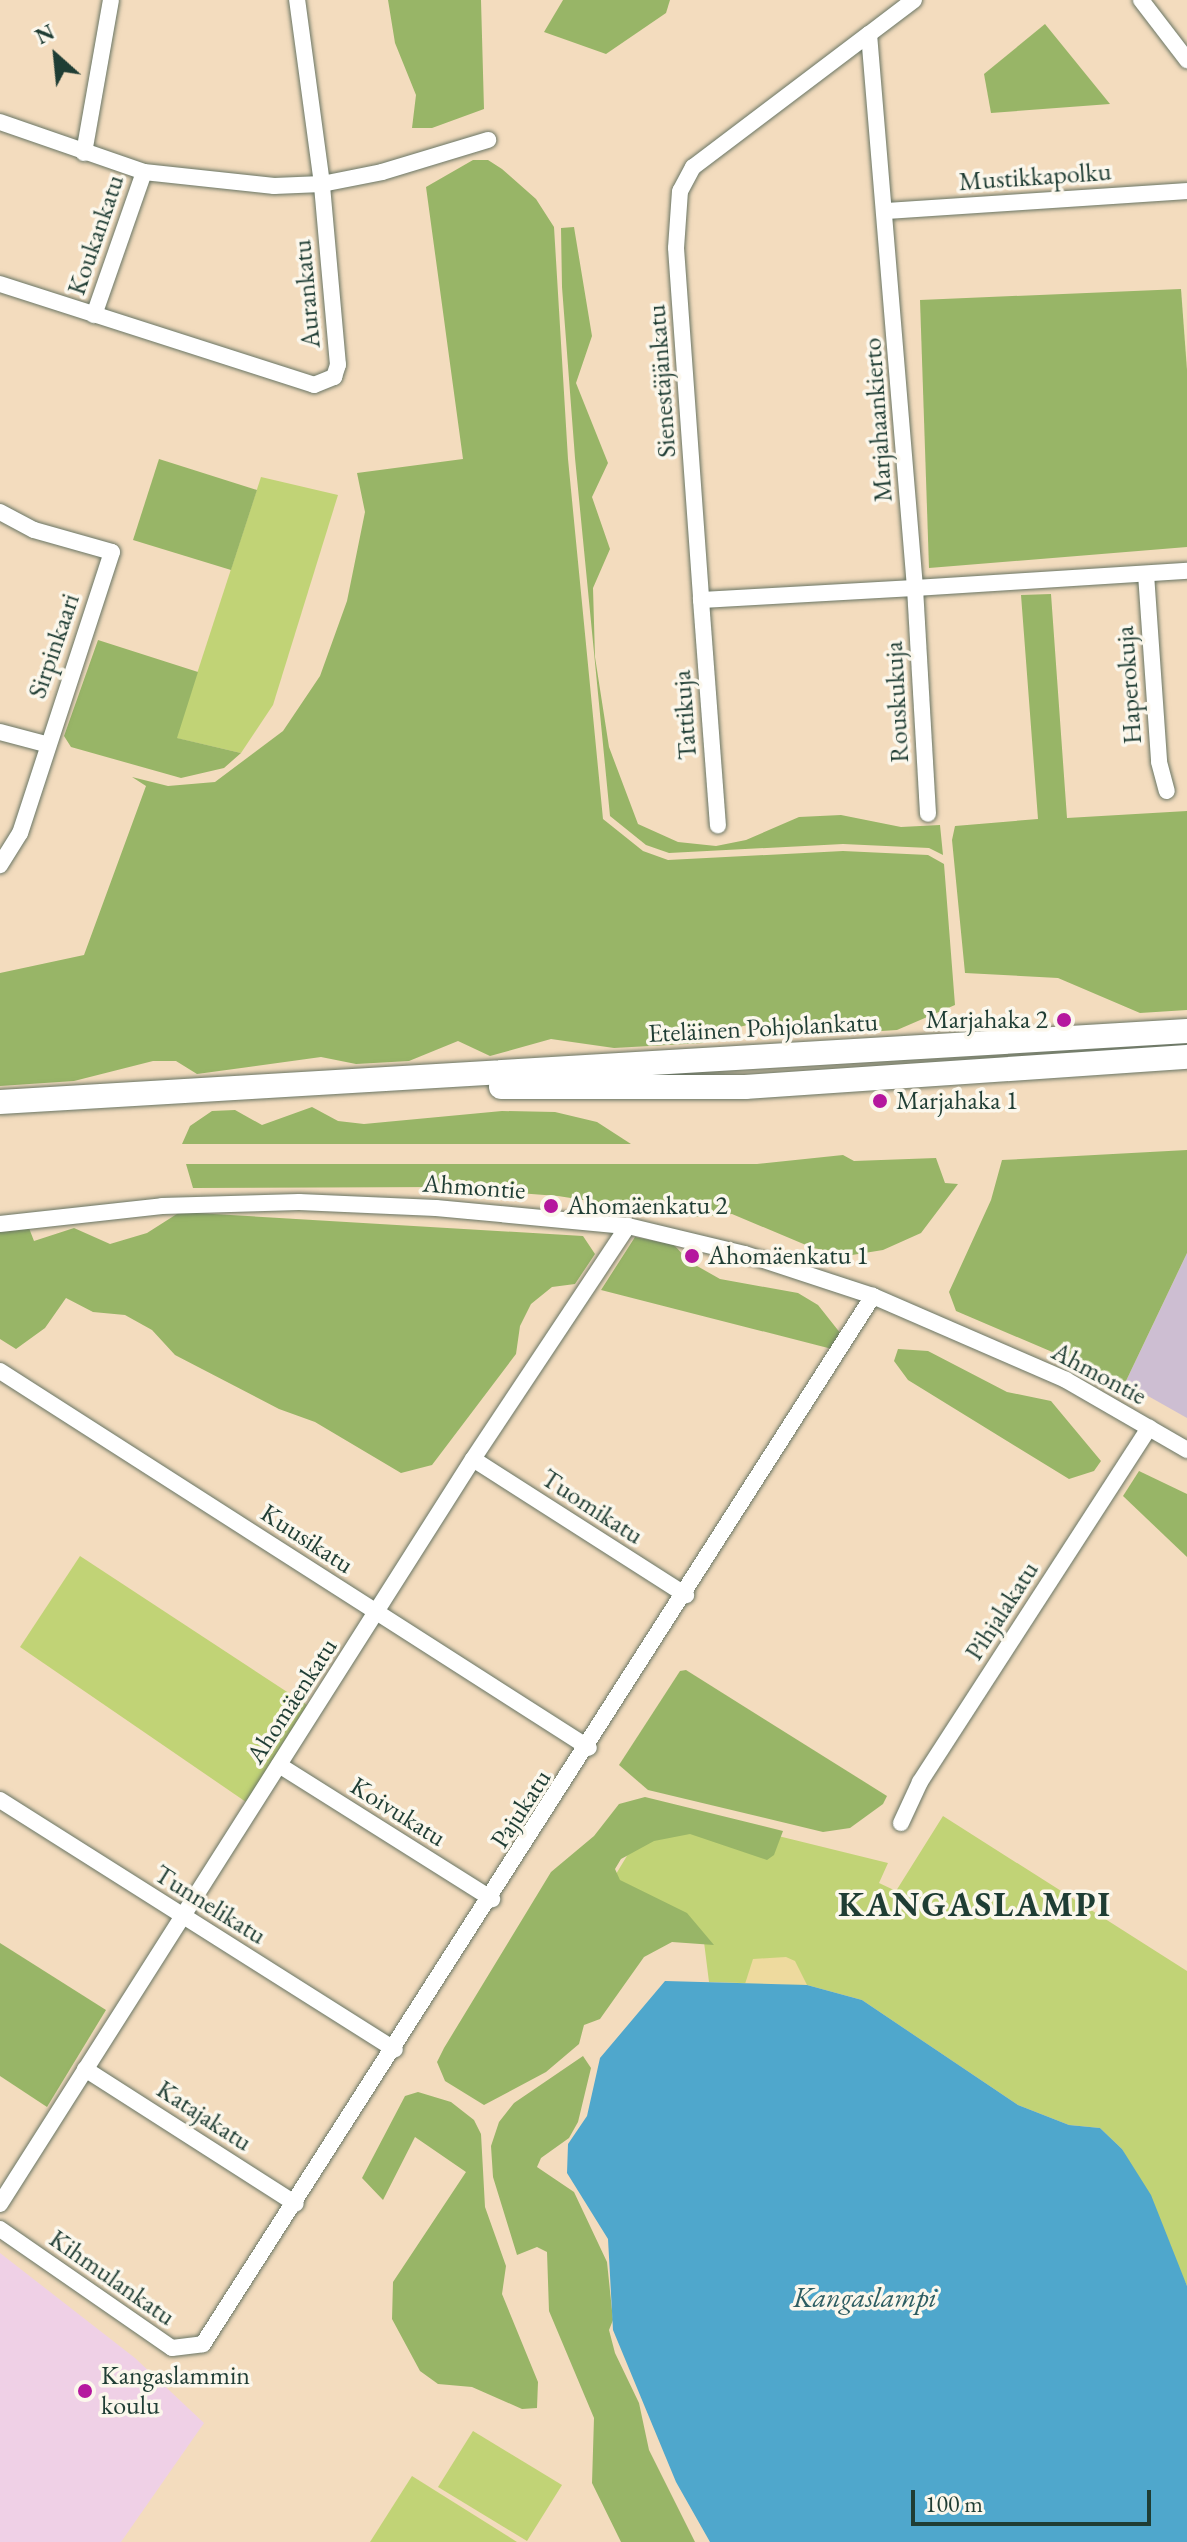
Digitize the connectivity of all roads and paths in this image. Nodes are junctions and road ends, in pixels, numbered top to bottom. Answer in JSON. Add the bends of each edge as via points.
{"nodes":[{"id":1,"x":111,"y":0,"type":"edge"},
{"id":2,"x":297,"y":0,"type":"edge"},
{"id":3,"x":914,"y":0,"type":"edge"},
{"id":4,"x":1141,"y":0,"type":"edge"},
{"id":5,"x":869,"y":34,"type":"junction"},
{"id":6,"x":1187,"y":60,"type":"edge"},
{"id":7,"x":0,"y":122,"type":"edge"},
{"id":8,"x":488,"y":140,"type":"dead end"},
{"id":9,"x":84,"y":153,"type":"junction"},
{"id":10,"x":144,"y":172,"type":"junction"},
{"id":11,"x":322,"y":184,"type":"junction"},
{"id":12,"x":1187,"y":191,"type":"edge"},
{"id":13,"x":887,"y":211,"type":"junction"},
{"id":14,"x":0,"y":284,"type":"edge"},
{"id":15,"x":94,"y":315,"type":"junction"},
{"id":16,"x":0,"y":512,"type":"edge"},
{"id":17,"x":1187,"y":571,"type":"edge"},
{"id":18,"x":1146,"y":574,"type":"junction"},
{"id":19,"x":915,"y":588,"type":"junction"},
{"id":20,"x":701,"y":600,"type":"junction"},
{"id":21,"x":0,"y":732,"type":"edge"},
{"id":22,"x":45,"y":744,"type":"junction"},
{"id":23,"x":1167,"y":791,"type":"dead end"},
{"id":24,"x":928,"y":814,"type":"dead end"},
{"id":25,"x":718,"y":825,"type":"dead end"},
{"id":26,"x":0,"y":865,"type":"edge"},
{"id":27,"x":1187,"y":1031,"type":"edge"},
{"id":28,"x":1187,"y":1057,"type":"edge"},
{"id":29,"x":343,"y":1082,"type":"junction"},
{"id":30,"x":0,"y":1102,"type":"edge"},
{"id":31,"x":0,"y":1224,"type":"edge"},
{"id":32,"x":628,"y":1226,"type":"junction"},
{"id":33,"x":873,"y":1296,"type":"junction"},
{"id":34,"x":0,"y":1371,"type":"edge"},
{"id":35,"x":1149,"y":1428,"type":"junction"},
{"id":36,"x":1187,"y":1450,"type":"edge"},
{"id":37,"x":473,"y":1459,"type":"junction"},
{"id":38,"x":686,"y":1595,"type":"junction"},
{"id":39,"x":376,"y":1612,"type":"junction"},
{"id":40,"x":589,"y":1748,"type":"junction"},
{"id":41,"x":279,"y":1765,"type":"junction"},
{"id":42,"x":0,"y":1800,"type":"edge"},
{"id":43,"x":901,"y":1823,"type":"dead end"},
{"id":44,"x":492,"y":1899,"type":"junction"},
{"id":45,"x":182,"y":1917,"type":"junction"},
{"id":46,"x":395,"y":2050,"type":"junction"},
{"id":47,"x":85,"y":2069,"type":"junction"},
{"id":48,"x":0,"y":2204,"type":"edge"},
{"id":49,"x":296,"y":2204,"type":"junction"},
{"id":50,"x":0,"y":2229,"type":"edge"},
{"id":51,"x":203,"y":2344,"type":"joint"}],
"edges":[{"from":1,"to":9,"type":"street"},
{"from":2,"to":11,"type":"street","name":"Aurankatu"},
{"from":3,"to":5,"type":"street"},
{"from":4,"to":6,"type":"street"},
{"from":5,"to":13,"type":"street","name":"Marjahaankierto"},
{"from":5,"to":20,"type":"street","name":"Sienestäjänkatu","via":[[693,167],[680,191],[676,248]]},
{"from":7,"to":9,"type":"street"},
{"from":8,"to":11,"type":"street"},
{"from":9,"to":10,"type":"street"},
{"from":10,"to":11,"type":"street","via":[[259,185]]},
{"from":10,"to":15,"type":"street","name":"Koukankatu"},
{"from":11,"to":15,"type":"street","name":"Aurankatu","via":[[338,365],[334,377],[324,383],[314,385]]},
{"from":12,"to":13,"type":"street","name":"Mustikkapolku"},
{"from":13,"to":19,"type":"street","name":"Marjahaankierto"},
{"from":14,"to":15,"type":"street","name":"Aurankatu"},
{"from":16,"to":22,"type":"street","name":"Sirpinkaari","via":[[34,530],[112,552]]},
{"from":17,"to":18,"type":"street"},
{"from":18,"to":19,"type":"street"},
{"from":18,"to":23,"type":"street","name":"Haperokuja","via":[[1159,762]]},
{"from":19,"to":20,"type":"street"},
{"from":19,"to":24,"type":"street","name":"Rouskukuja"},
{"from":20,"to":25,"type":"street","name":"Tattikuja"},
{"from":21,"to":22,"type":"street"},
{"from":22,"to":26,"type":"street","name":"Sirpinkaari","via":[[20,833]]},
{"from":27,"to":29,"type":"main road","name":"Eteläinen Pohjolankatu"},
{"from":28,"to":29,"type":"main road","name":"Eteläinen Pohjolankatu","via":[[745,1087],[627,1090]]},
{"from":29,"to":30,"type":"main road","name":"Eteläinen Pohjolankatu"},
{"from":31,"to":32,"type":"street","name":"Ahmontie","via":[[162,1206],[299,1202]]},
{"from":32,"to":33,"type":"street","name":"Ahmontie","via":[[745,1254]]},
{"from":32,"to":37,"type":"street","name":"Ahomäenkatu"},
{"from":33,"to":35,"type":"street","name":"Ahmontie","via":[[1066,1380]]},
{"from":33,"to":38,"type":"street","name":"Pajukatu"},
{"from":34,"to":39,"type":"street","name":"Kuusikatu"},
{"from":35,"to":36,"type":"street","name":"Ahmontie"},
{"from":35,"to":43,"type":"street","name":"Pihjalakatu","via":[[920,1782]]},
{"from":37,"to":38,"type":"street","name":"Tuomikatu"},
{"from":37,"to":39,"type":"street","name":"Ahomäenkatu"},
{"from":38,"to":40,"type":"street","name":"Pajukatu"},
{"from":39,"to":40,"type":"street","name":"Kuusikatu"},
{"from":39,"to":41,"type":"street","name":"Ahomäenkatu"},
{"from":40,"to":44,"type":"street","name":"Pajukatu"},
{"from":41,"to":44,"type":"street","name":"Koivukatu"},
{"from":41,"to":45,"type":"street","name":"Ahomäenkatu"},
{"from":42,"to":45,"type":"street","name":"Tunnelikatu"},
{"from":44,"to":46,"type":"street","name":"Pajukatu"},
{"from":45,"to":46,"type":"street","name":"Tunnelikatu"},
{"from":45,"to":47,"type":"street","name":"Ahomäenkatu"},
{"from":46,"to":49,"type":"street","name":"Pajukatu"},
{"from":47,"to":48,"type":"street","name":"Ahomäenkatu"},
{"from":47,"to":49,"type":"street","name":"Katajakatu"},
{"from":49,"to":51,"type":"street","name":"Pajukatu"},
{"from":50,"to":51,"type":"street","name":"Kihmulankatu","via":[[172,2348]]}]}
